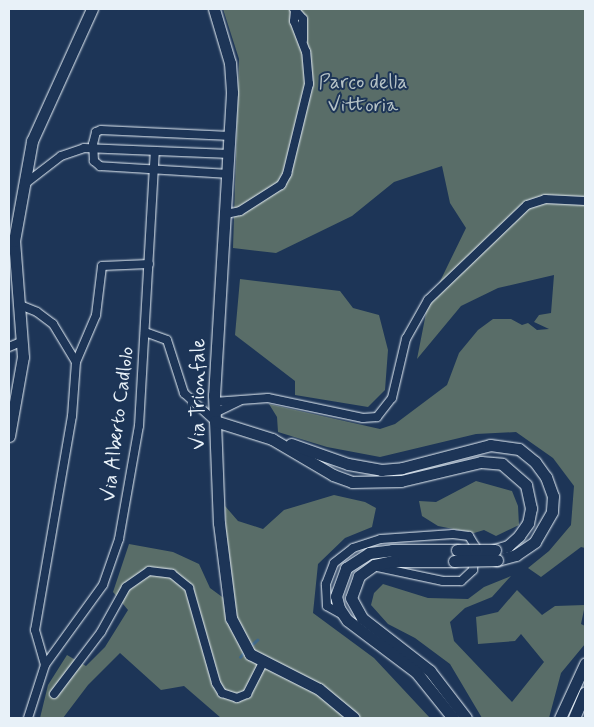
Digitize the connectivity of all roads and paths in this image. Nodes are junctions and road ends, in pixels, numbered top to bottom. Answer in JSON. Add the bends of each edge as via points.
{"nodes":[{"id":1,"x":92,"y":9,"type":"edge"},
{"id":2,"x":214,"y":9,"type":"edge"},
{"id":3,"x":295,"y":9,"type":"edge"},
{"id":4,"x":231,"y":136,"type":"junction"},
{"id":5,"x":93,"y":148,"type":"junction"},
{"id":6,"x":155,"y":151,"type":"junction"},
{"id":7,"x":230,"y":154,"type":"junction"},
{"id":8,"x":154,"y":169,"type":"junction"},
{"id":9,"x":229,"y":174,"type":"junction"},
{"id":10,"x":26,"y":183,"type":"junction"},
{"id":11,"x":585,"y":201,"type":"edge"},
{"id":12,"x":226,"y":214,"type":"junction"},
{"id":13,"x":11,"y":250,"type":"edge"},
{"id":14,"x":149,"y":264,"type":"junction"},
{"id":15,"x":20,"y":304,"type":"junction"},
{"id":16,"x":145,"y":332,"type":"junction"},
{"id":17,"x":24,"y":340,"type":"junction"},
{"id":18,"x":9,"y":347,"type":"edge"},
{"id":19,"x":76,"y":362,"type":"junction"},
{"id":20,"x":215,"y":412,"type":"junction"},
{"id":21,"x":9,"y":436,"type":"edge"},
{"id":22,"x":272,"y":440,"type":"junction"},
{"id":23,"x":496,"y":555,"type":"junction"},
{"id":24,"x":455,"y":556,"type":"junction"},
{"id":25,"x":370,"y":567,"type":"junction"},
{"id":26,"x":343,"y":615,"type":"junction"},
{"id":27,"x":263,"y":662,"type":"junction"},
{"id":28,"x":585,"y":664,"type":"edge"},
{"id":29,"x":45,"y":665,"type":"junction"},
{"id":30,"x":585,"y":692,"type":"edge"},
{"id":31,"x":54,"y":694,"type":"dead end"},
{"id":32,"x":28,"y":718,"type":"edge"},
{"id":33,"x":354,"y":718,"type":"edge"},
{"id":34,"x":453,"y":718,"type":"edge"},
{"id":35,"x":466,"y":718,"type":"edge"},
{"id":36,"x":560,"y":718,"type":"edge"},
{"id":37,"x":574,"y":718,"type":"edge"}],
"edges":[{"from":1,"to":10,"type":"main road","via":[[36,128]]},
{"from":2,"to":4,"type":"main road","name":"Via Trionfale","via":[[230,63]]},
{"from":3,"to":12,"type":"street","via":[[303,19],[308,84],[285,181],[240,211]]},
{"from":4,"to":5,"type":"street","via":[[101,130],[95,134]]},
{"from":4,"to":7,"type":"main road","name":"Via Trionfale"},
{"from":5,"to":6,"type":"street"},
{"from":5,"to":8,"type":"street","via":[[94,161],[98,165]]},
{"from":5,"to":10,"type":"street","via":[[64,155]]},
{"from":6,"to":7,"type":"street"},
{"from":6,"to":8,"type":"street","name":"Via Alberto Cadlolo"},
{"from":7,"to":9,"type":"main road","name":"Via Trionfale"},
{"from":8,"to":9,"type":"street"},
{"from":8,"to":14,"type":"street","name":"Via Alberto Cadlolo"},
{"from":9,"to":12,"type":"main road","name":"Via Trionfale"},
{"from":10,"to":13,"type":"main road"},
{"from":11,"to":20,"type":"street","via":[[544,199],[527,205],[428,300],[406,339],[392,398],[377,417],[363,418],[274,399],[244,399]]},
{"from":12,"to":20,"type":"main road","name":"Via Trionfale"},
{"from":13,"to":15,"type":"main road"},
{"from":14,"to":16,"type":"street","name":"Via Alberto Cadlolo"},
{"from":14,"to":19,"type":"street","via":[[102,266],[96,315]]},
{"from":15,"to":17,"type":"main road"},
{"from":15,"to":19,"type":"street","via":[[53,324]]},
{"from":16,"to":20,"type":"street","via":[[167,340],[184,393]]},
{"from":16,"to":29,"type":"street","name":"Via Alberto Cadlolo","via":[[133,471],[112,565],[100,589]]},
{"from":17,"to":18,"type":"street"},
{"from":17,"to":21,"type":"main road","via":[[21,382]]},
{"from":19,"to":29,"type":"street","via":[[72,416],[35,630]]},
{"from":20,"to":22,"type":"main road"},
{"from":20,"to":27,"type":"main road","name":"Via Trionfale","via":[[220,546],[231,618],[245,648]]},
{"from":22,"to":23,"type":"main road","via":[[333,475],[352,482],[401,481],[481,462],[505,466],[526,485],[531,508],[528,522],[519,536]]},
{"from":22,"to":23,"type":"main road","via":[[348,464],[382,470],[407,467],[474,447],[502,445],[519,449],[546,477],[553,496],[552,512],[535,542],[516,555]]},
{"from":23,"to":24,"type":"main road","bridge":true},
{"from":24,"to":25,"type":"main road","via":[[393,561]]},
{"from":24,"to":26,"type":"main road","via":[[382,550],[356,560],[346,568],[338,587],[336,599]]},
{"from":25,"to":26,"type":"street","via":[[443,581],[461,581],[473,570],[476,546],[469,536],[454,534],[381,540],[353,548],[334,563],[326,584],[327,606]]},
{"from":25,"to":35,"type":"main road","via":[[361,574],[353,589],[352,601],[356,611],[423,664]]},
{"from":26,"to":34,"type":"main road","via":[[416,672]]},
{"from":27,"to":31,"type":"street","via":[[247,694],[233,698],[222,693],[216,683],[189,588],[172,574],[148,571],[126,587],[101,632]]},
{"from":27,"to":33,"type":"main road","name":"Via Trionfale","via":[[319,688]]},
{"from":28,"to":36,"type":"main road"},
{"from":29,"to":32,"type":"street","name":"Via Alberto Cadlolo"},
{"from":30,"to":37,"type":"main road"}]}
